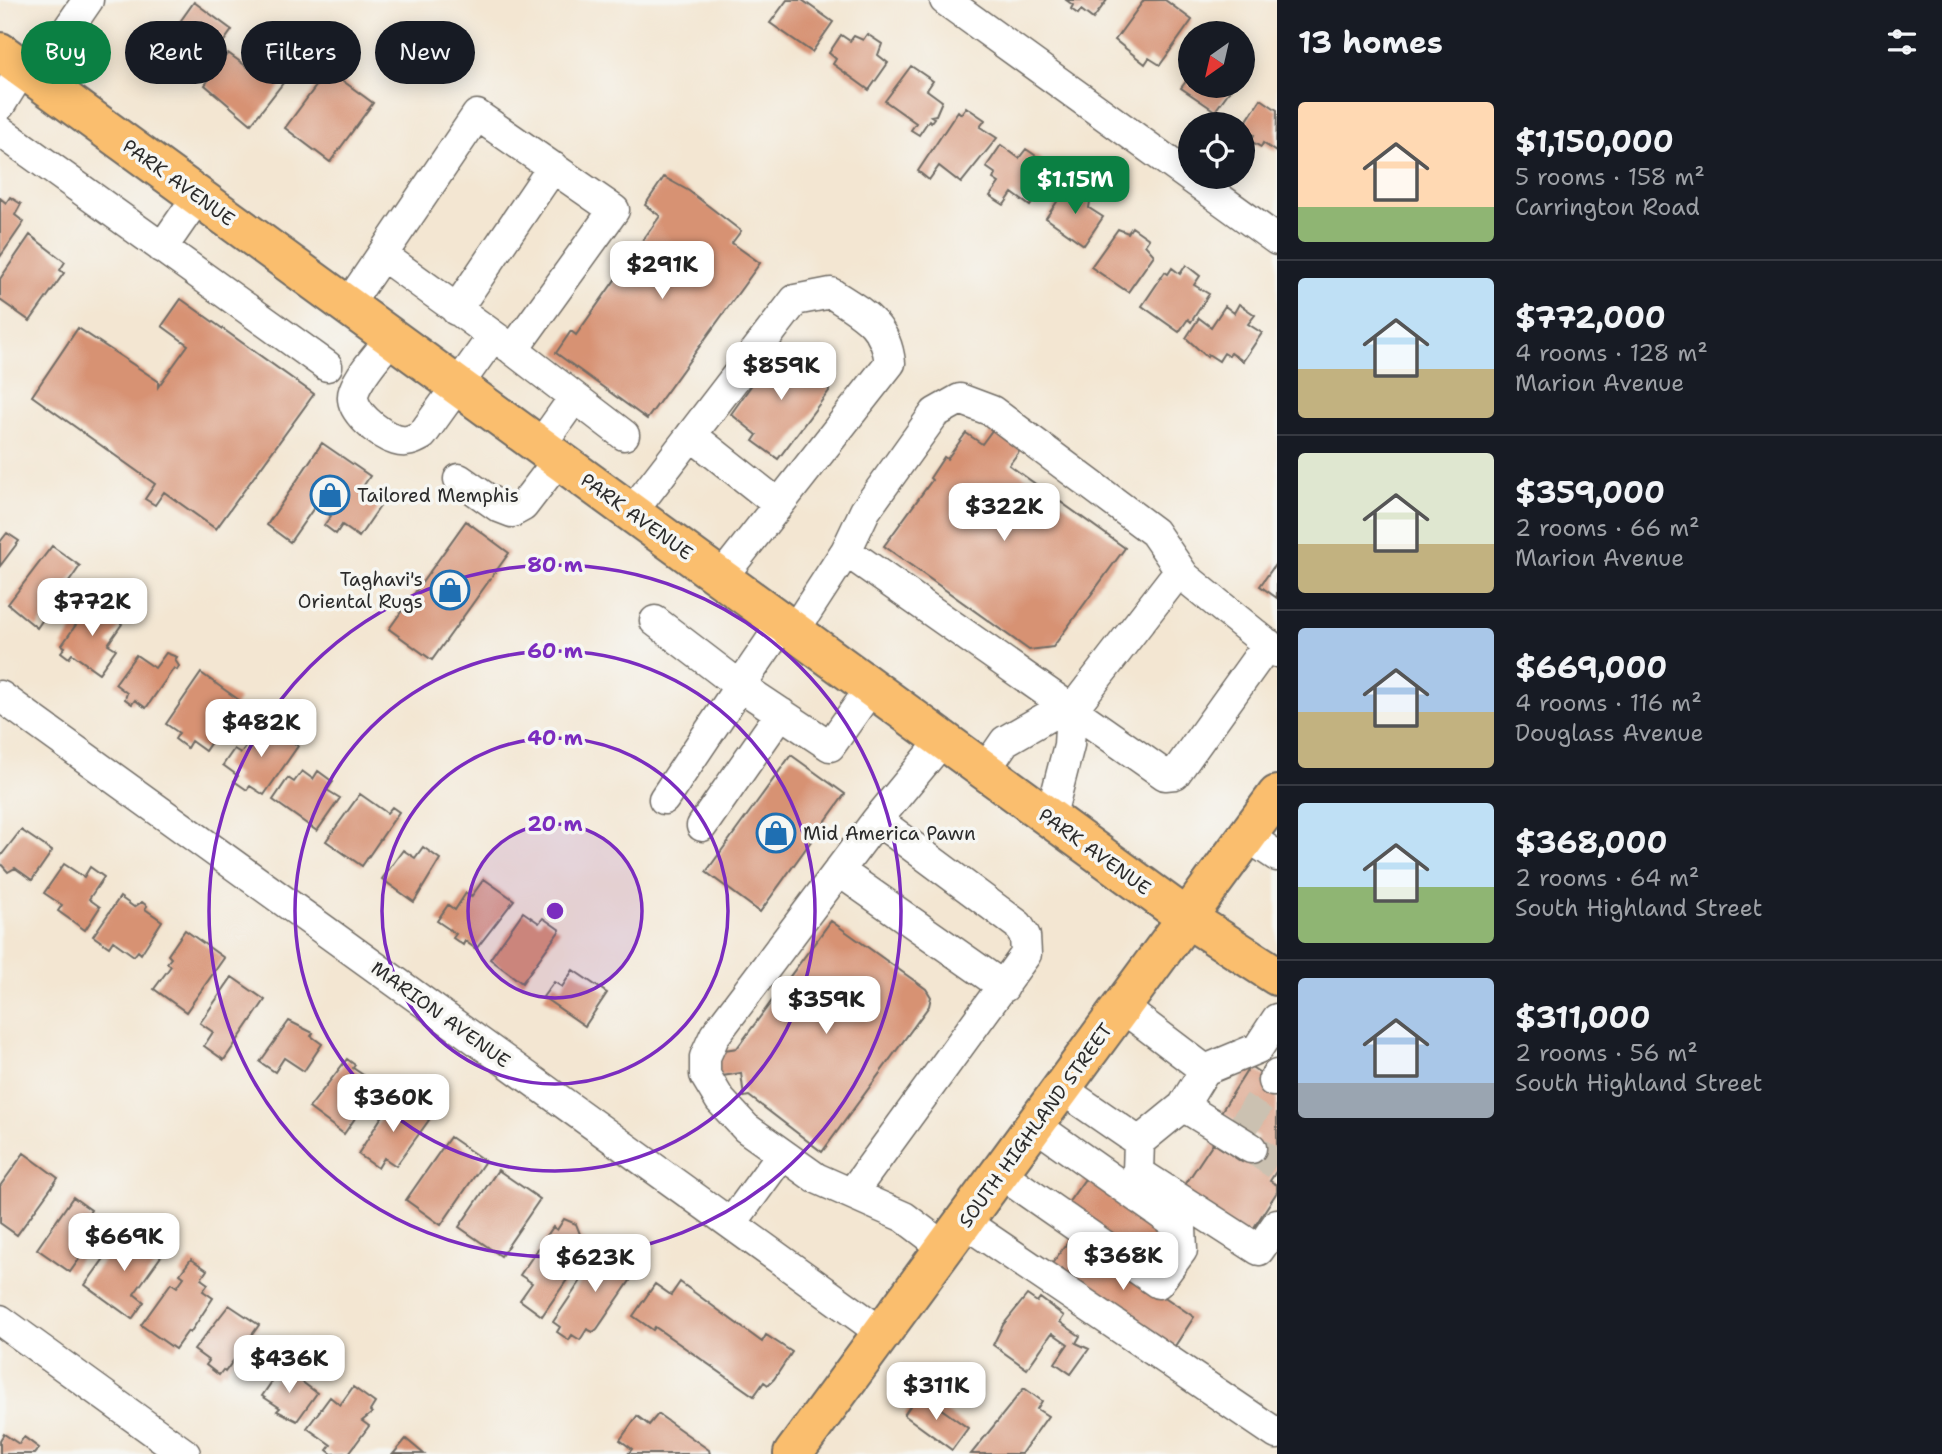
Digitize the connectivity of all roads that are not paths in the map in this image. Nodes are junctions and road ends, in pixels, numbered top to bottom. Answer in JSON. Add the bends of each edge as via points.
{"nodes":[{"id":1,"x":88,"y":0,"type":"edge"},
{"id":2,"x":945,"y":0,"type":"edge"},
{"id":3,"x":19,"y":66,"type":"edge"},
{"id":4,"x":0,"y":105,"type":"edge"},
{"id":5,"x":0,"y":131,"type":"edge"},
{"id":6,"x":552,"y":167,"type":"junction"},
{"id":7,"x":198,"y":196,"type":"junction"},
{"id":8,"x":1277,"y":240,"type":"edge"},
{"id":9,"x":162,"y":248,"type":"junction"},
{"id":10,"x":382,"y":255,"type":"junction"},
{"id":11,"x":348,"y":305,"type":"junction"},
{"id":12,"x":456,"y":310,"type":"junction"},
{"id":13,"x":392,"y":337,"type":"junction"},
{"id":14,"x":503,"y":343,"type":"junction"},
{"id":15,"x":327,"y":366,"type":"dead end"},
{"id":16,"x":458,"y":386,"type":"junction"},
{"id":17,"x":574,"y":398,"type":"junction"},
{"id":18,"x":624,"y":435,"type":"dead end"},
{"id":19,"x":691,"y":435,"type":"junction"},
{"id":20,"x":549,"y":453,"type":"junction"},
{"id":21,"x":459,"y":480,"type":"dead end"},
{"id":22,"x":778,"y":504,"type":"junction"},
{"id":23,"x":632,"y":512,"type":"junction"},
{"id":24,"x":846,"y":551,"type":"junction"},
{"id":25,"x":1185,"y":577,"type":"junction"},
{"id":26,"x":721,"y":578,"type":"junction"},
{"id":27,"x":655,"y":621,"type":"dead end"},
{"id":28,"x":788,"y":627,"type":"junction"},
{"id":29,"x":1272,"y":648,"type":"edge"},
{"id":30,"x":740,"y":685,"type":"junction"},
{"id":31,"x":871,"y":688,"type":"junction"},
{"id":32,"x":0,"y":695,"type":"edge"},
{"id":33,"x":1071,"y":710,"type":"junction"},
{"id":34,"x":781,"y":713,"type":"junction"},
{"id":35,"x":943,"y":740,"type":"junction"},
{"id":36,"x":985,"y":770,"type":"junction"},
{"id":37,"x":1277,"y":795,"type":"edge"},
{"id":38,"x":664,"y":799,"type":"dead end"},
{"id":39,"x":1050,"y":819,"type":"junction"},
{"id":40,"x":877,"y":820,"type":"junction"},
{"id":41,"x":702,"y":826,"type":"dead end"},
{"id":42,"x":1262,"y":846,"type":"edge"},
{"id":43,"x":839,"y":871,"type":"junction"},
{"id":44,"x":1187,"y":918,"type":"junction"},
{"id":45,"x":1277,"y":976,"type":"edge"},
{"id":46,"x":1003,"y":987,"type":"junction"},
{"id":47,"x":1122,"y":1006,"type":"junction"},
{"id":48,"x":1277,"y":1019,"type":"edge"},
{"id":49,"x":1271,"y":1066,"type":"edge"},
{"id":50,"x":1205,"y":1070,"type":"junction"},
{"id":51,"x":1062,"y":1089,"type":"junction"},
{"id":52,"x":1183,"y":1106,"type":"junction"},
{"id":53,"x":1035,"y":1125,"type":"junction"},
{"id":54,"x":1244,"y":1138,"type":"tunnel mouth"},
{"id":55,"x":1139,"y":1142,"type":"junction"},
{"id":56,"x":782,"y":1154,"type":"junction"},
{"id":57,"x":1000,"y":1173,"type":"junction"},
{"id":58,"x":852,"y":1194,"type":"junction"},
{"id":59,"x":731,"y":1224,"type":"junction"},
{"id":60,"x":1277,"y":1224,"type":"edge"},
{"id":61,"x":954,"y":1235,"type":"junction"},
{"id":62,"x":0,"y":1320,"type":"edge"},
{"id":63,"x":882,"y":1334,"type":"junction"},
{"id":64,"x":1277,"y":1434,"type":"edge"},
{"id":65,"x":805,"y":1450,"type":"edge"},
{"id":66,"x":185,"y":1454,"type":"edge"}],
"edges":[{"from":1,"to":3,"type":"street"},
{"from":2,"to":8,"type":"street"},
{"from":3,"to":4,"type":"street"},
{"from":3,"to":7,"type":"main road","name":"PARK AVENUE"},
{"from":5,"to":9,"type":"street"},
{"from":6,"to":10,"type":"street","via":[[477,115]]},
{"from":6,"to":12,"type":"street"},
{"from":6,"to":14,"type":"street","via":[[614,210]]},
{"from":7,"to":9,"type":"street"},
{"from":7,"to":11,"type":"main road","name":"PARK AVENUE"},
{"from":9,"to":15,"type":"street"},
{"from":10,"to":11,"type":"street"},
{"from":10,"to":12,"type":"street"},
{"from":11,"to":13,"type":"main road","name":"PARK AVENUE"},
{"from":12,"to":14,"type":"street"},
{"from":13,"to":16,"type":"main road","name":"PARK AVENUE"},
{"from":13,"to":16,"type":"street","via":[[354,390],[359,415],[395,440],[411,441],[422,435]]},
{"from":14,"to":16,"type":"street"},
{"from":14,"to":17,"type":"street"},
{"from":16,"to":20,"type":"main road","name":"PARK AVENUE"},
{"from":17,"to":18,"type":"street"},
{"from":17,"to":20,"type":"street"},
{"from":19,"to":22,"type":"street"},
{"from":19,"to":22,"type":"street","via":[[795,300],[831,293],[873,320],[888,348],[890,363]]},
{"from":19,"to":23,"type":"street"},
{"from":20,"to":21,"type":"street","via":[[523,506],[512,512]]},
{"from":20,"to":23,"type":"main road","name":"PARK AVENUE"},
{"from":22,"to":26,"type":"street"},
{"from":23,"to":26,"type":"main road","name":"PARK AVENUE"},
{"from":24,"to":25,"type":"street","via":[[865,511],[935,413],[960,399],[992,411],[1154,532]]},
{"from":24,"to":28,"type":"street"},
{"from":24,"to":33,"type":"street"},
{"from":25,"to":29,"type":"street"},
{"from":25,"to":33,"type":"street","via":[[1173,579]]},
{"from":26,"to":28,"type":"main road","name":"PARK AVENUE"},
{"from":27,"to":30,"type":"street"},
{"from":28,"to":30,"type":"street"},
{"from":28,"to":31,"type":"main road","name":"PARK AVENUE"},
{"from":29,"to":33,"type":"street","via":[[1175,774],[1165,775]]},
{"from":30,"to":34,"type":"street"},
{"from":30,"to":38,"type":"street"},
{"from":31,"to":34,"type":"street","via":[[830,746]]},
{"from":31,"to":35,"type":"main road","name":"PARK AVENUE"},
{"from":32,"to":59,"type":"street","name":"MARION AVENUE"},
{"from":33,"to":36,"type":"street","via":[[1052,714],[1005,741]]},
{"from":33,"to":39,"type":"street","via":[[1069,745]]},
{"from":34,"to":41,"type":"street"},
{"from":35,"to":36,"type":"main road","name":"PARK AVENUE"},
{"from":35,"to":40,"type":"street"},
{"from":36,"to":39,"type":"main road","name":"PARK AVENUE"},
{"from":37,"to":42,"type":"main road","name":"SOUTH HIGHLAND STREET"},
{"from":39,"to":44,"type":"main road","name":"PARK AVENUE"},
{"from":40,"to":43,"type":"street"},
{"from":40,"to":46,"type":"street","via":[[1018,925],[1025,936],[1026,954]]},
{"from":42,"to":44,"type":"main road","name":"SOUTH HIGHLAND STREET"},
{"from":43,"to":46,"type":"street"},
{"from":43,"to":56,"type":"street","via":[[715,1035],[705,1057],[705,1075],[720,1100],[746,1129]]},
{"from":44,"to":45,"type":"main road","name":"PARK AVENUE"},
{"from":44,"to":47,"type":"main road","name":"SOUTH HIGHLAND STREET"},
{"from":46,"to":58,"type":"street"},
{"from":47,"to":50,"type":"street"},
{"from":47,"to":51,"type":"main road","name":"SOUTH HIGHLAND STREET"},
{"from":48,"to":49,"type":"street"},
{"from":49,"to":50,"type":"street"},
{"from":50,"to":52,"type":"street"},
{"from":51,"to":53,"type":"main road","name":"SOUTH HIGHLAND STREET"},
{"from":51,"to":55,"type":"street"},
{"from":52,"to":54,"type":"street"},
{"from":52,"to":55,"type":"street"},
{"from":53,"to":57,"type":"main road","name":"SOUTH HIGHLAND STREET"},
{"from":53,"to":57,"type":"street","via":[[1181,1228],[1182,1250],[1158,1283]]},
{"from":55,"to":60,"type":"street","via":[[1138,1172],[1259,1250]]},
{"from":56,"to":58,"type":"street","via":[[816,1178]]},
{"from":56,"to":59,"type":"street"},
{"from":57,"to":61,"type":"main road","name":"SOUTH HIGHLAND STREET"},
{"from":58,"to":61,"type":"street"},
{"from":59,"to":63,"type":"street","name":"MARION AVENUE"},
{"from":61,"to":63,"type":"main road","name":"SOUTH HIGHLAND STREET"},
{"from":61,"to":64,"type":"street"},
{"from":62,"to":66,"type":"street"},
{"from":63,"to":65,"type":"main road","name":"SOUTH HIGHLAND STREET"}]}
